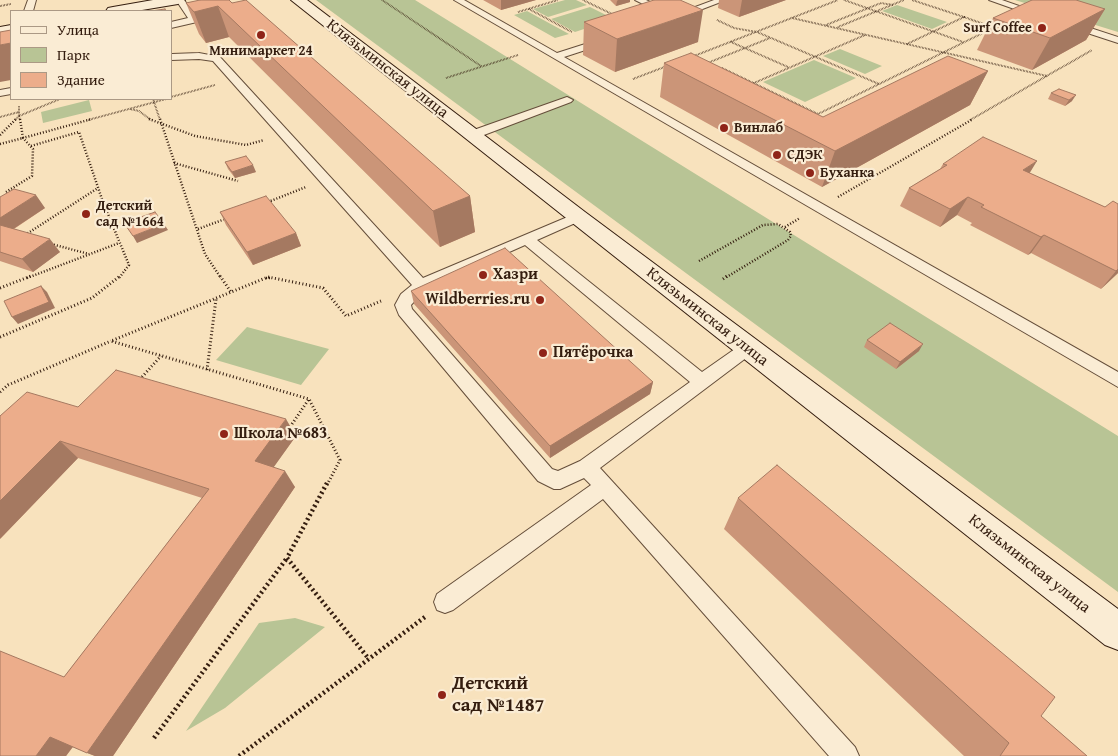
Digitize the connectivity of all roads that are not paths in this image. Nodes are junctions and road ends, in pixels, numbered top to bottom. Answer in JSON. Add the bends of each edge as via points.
{"nodes":[{"id":1,"x":179,"y":0,"type":"edge"},
{"id":2,"x":298,"y":0,"type":"edge"},
{"id":3,"x":458,"y":0,"type":"edge"},
{"id":4,"x":639,"y":0,"type":"edge"},
{"id":5,"x":722,"y":0,"type":"edge"},
{"id":6,"x":993,"y":0,"type":"edge"},
{"id":7,"x":119,"y":10,"type":"edge"},
{"id":8,"x":676,"y":16,"type":"junction"},
{"id":9,"x":660,"y":22,"type":"edge"},
{"id":10,"x":172,"y":25,"type":"edge"},
{"id":11,"x":618,"y":36,"type":"edge"},
{"id":12,"x":1116,"y":39,"type":"edge"},
{"id":13,"x":172,"y":56,"type":"edge"},
{"id":14,"x":557,"y":56,"type":"junction"},
{"id":15,"x":567,"y":100,"type":"dead end"},
{"id":16,"x":472,"y":135,"type":"junction"},
{"id":17,"x":577,"y":217,"type":"junction"},
{"id":18,"x":528,"y":239,"type":"junction"},
{"id":19,"x":421,"y":285,"type":"junction"},
{"id":20,"x":748,"y":348,"type":"junction"},
{"id":21,"x":1118,"y":380,"type":"edge"},
{"id":22,"x":702,"y":382,"type":"junction"},
{"id":23,"x":586,"y":467,"type":"junction"},
{"id":24,"x":604,"y":487,"type":"junction"},
{"id":25,"x":445,"y":602,"type":"road end"},
{"id":26,"x":1118,"y":632,"type":"edge"},
{"id":27,"x":846,"y":756,"type":"edge"}],
"edges":[{"from":1,"to":7,"type":"street"},
{"from":1,"to":10,"type":"lane","via":[[194,20]]},
{"from":2,"to":16,"type":"street","name":"Клязьминская улица"},
{"from":3,"to":14,"type":"lane"},
{"from":4,"to":8,"type":"lane"},
{"from":5,"to":8,"type":"lane"},
{"from":6,"to":12,"type":"lane"},
{"from":8,"to":9,"type":"lane"},
{"from":11,"to":14,"type":"lane"},
{"from":13,"to":19,"type":"lane","via":[[216,59]]},
{"from":14,"to":21,"type":"lane"},
{"from":15,"to":16,"type":"lane"},
{"from":16,"to":17,"type":"street","name":"Клязьминская улица"},
{"from":17,"to":18,"type":"lane"},
{"from":17,"to":20,"type":"street","name":"Клязьминская улица"},
{"from":18,"to":19,"type":"lane"},
{"from":18,"to":22,"type":"lane"},
{"from":19,"to":23,"type":"lane","via":[[406,298],[405,311],[545,475],[560,480]]},
{"from":20,"to":22,"type":"lane"},
{"from":20,"to":26,"type":"street","name":"Клязьминская улица"},
{"from":22,"to":23,"type":"lane"},
{"from":23,"to":24,"type":"lane"},
{"from":24,"to":25,"type":"lane"},
{"from":24,"to":27,"type":"lane"}]}
